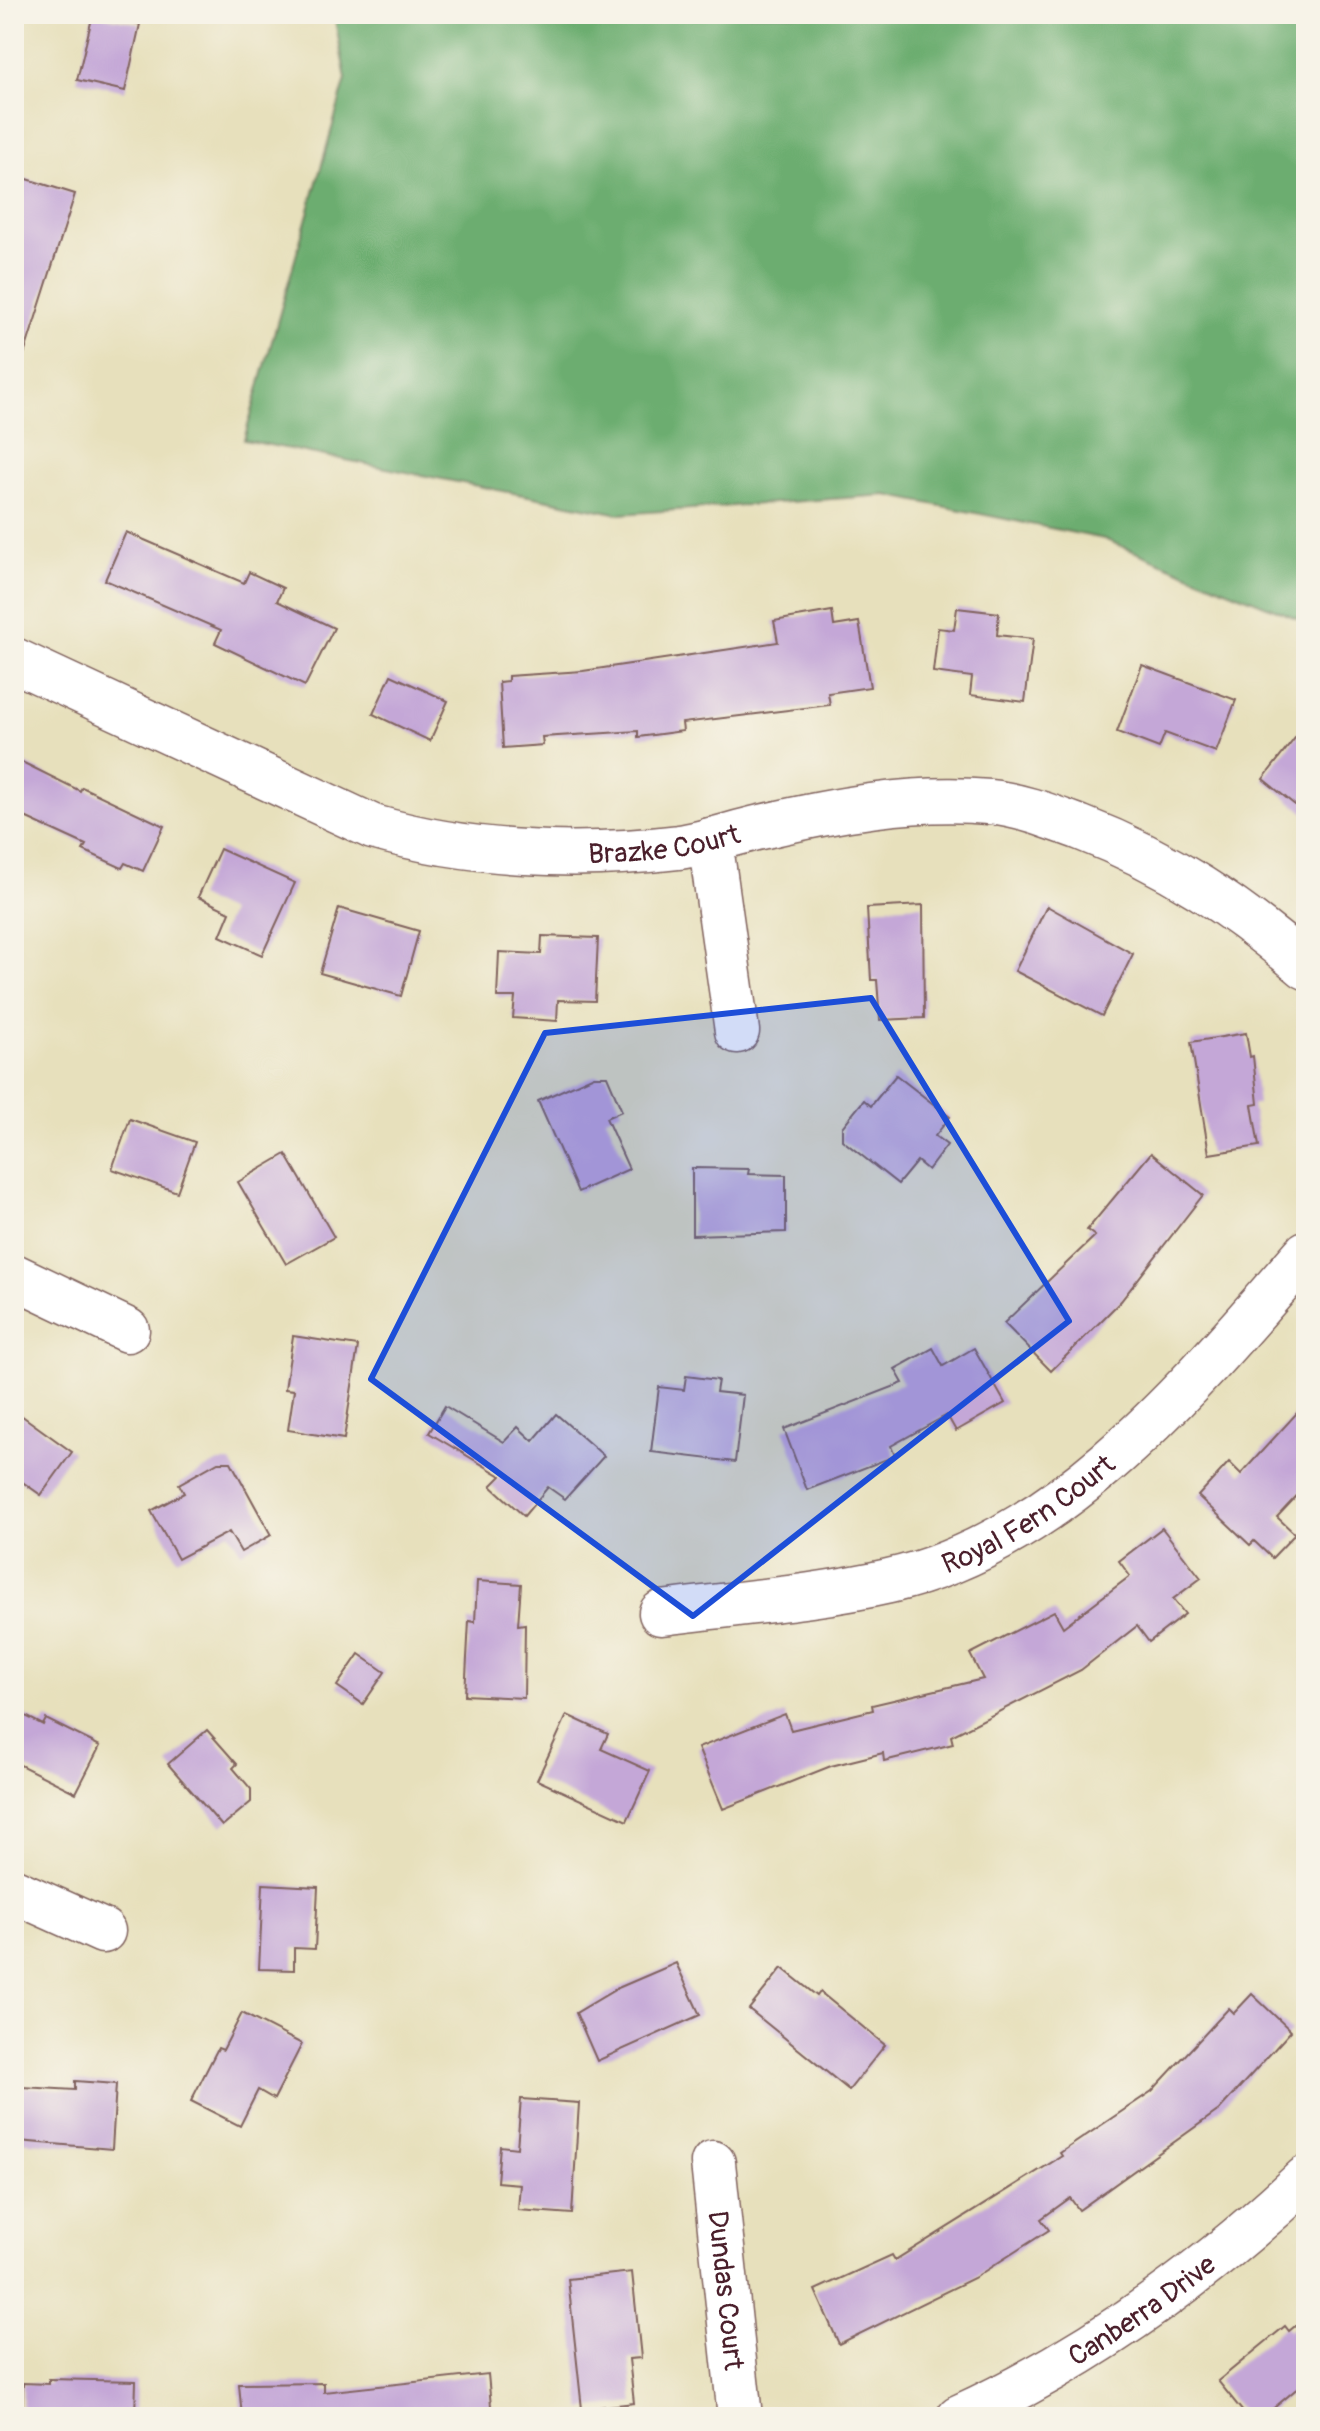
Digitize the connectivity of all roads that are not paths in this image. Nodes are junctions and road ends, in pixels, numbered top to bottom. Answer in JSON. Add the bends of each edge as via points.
{"nodes":[{"id":1,"x":14,"y":660,"type":"edge"},
{"id":2,"x":710,"y":840,"type":"junction"},
{"id":3,"x":1306,"y":967,"type":"edge"},
{"id":4,"x":737,"y":1031,"type":"dead end"},
{"id":5,"x":1306,"y":1253,"type":"edge"},
{"id":6,"x":14,"y":1276,"type":"edge"},
{"id":7,"x":127,"y":1330,"type":"dead end"},
{"id":8,"x":661,"y":1613,"type":"dead end"},
{"id":9,"x":14,"y":1891,"type":"edge"},
{"id":10,"x":103,"y":1931,"type":"dead end"},
{"id":11,"x":713,"y":2163,"type":"dead end"},
{"id":12,"x":1306,"y":2178,"type":"edge"},
{"id":13,"x":740,"y":2417,"type":"edge"},
{"id":14,"x":959,"y":2417,"type":"edge"}],
"edges":[{"from":1,"to":2,"type":"street","name":"Brazke Court","via":[[373,827],[412,838],[472,848],[589,852],[680,847]]},
{"from":2,"to":3,"type":"street","name":"Brazke Court","via":[[830,812],[952,800],[1032,810],[1148,856],[1202,886]]},
{"from":2,"to":4,"type":"street"},
{"from":5,"to":8,"type":"street","name":"Royal Fern Court","via":[[1150,1424],[1102,1467],[999,1537],[891,1581]]},
{"from":6,"to":7,"type":"street"},
{"from":9,"to":10,"type":"street"},
{"from":11,"to":13,"type":"street","name":"Dundas Court"},
{"from":12,"to":14,"type":"street","name":"Canberra Drive","via":[[1126,2326]]}]}
